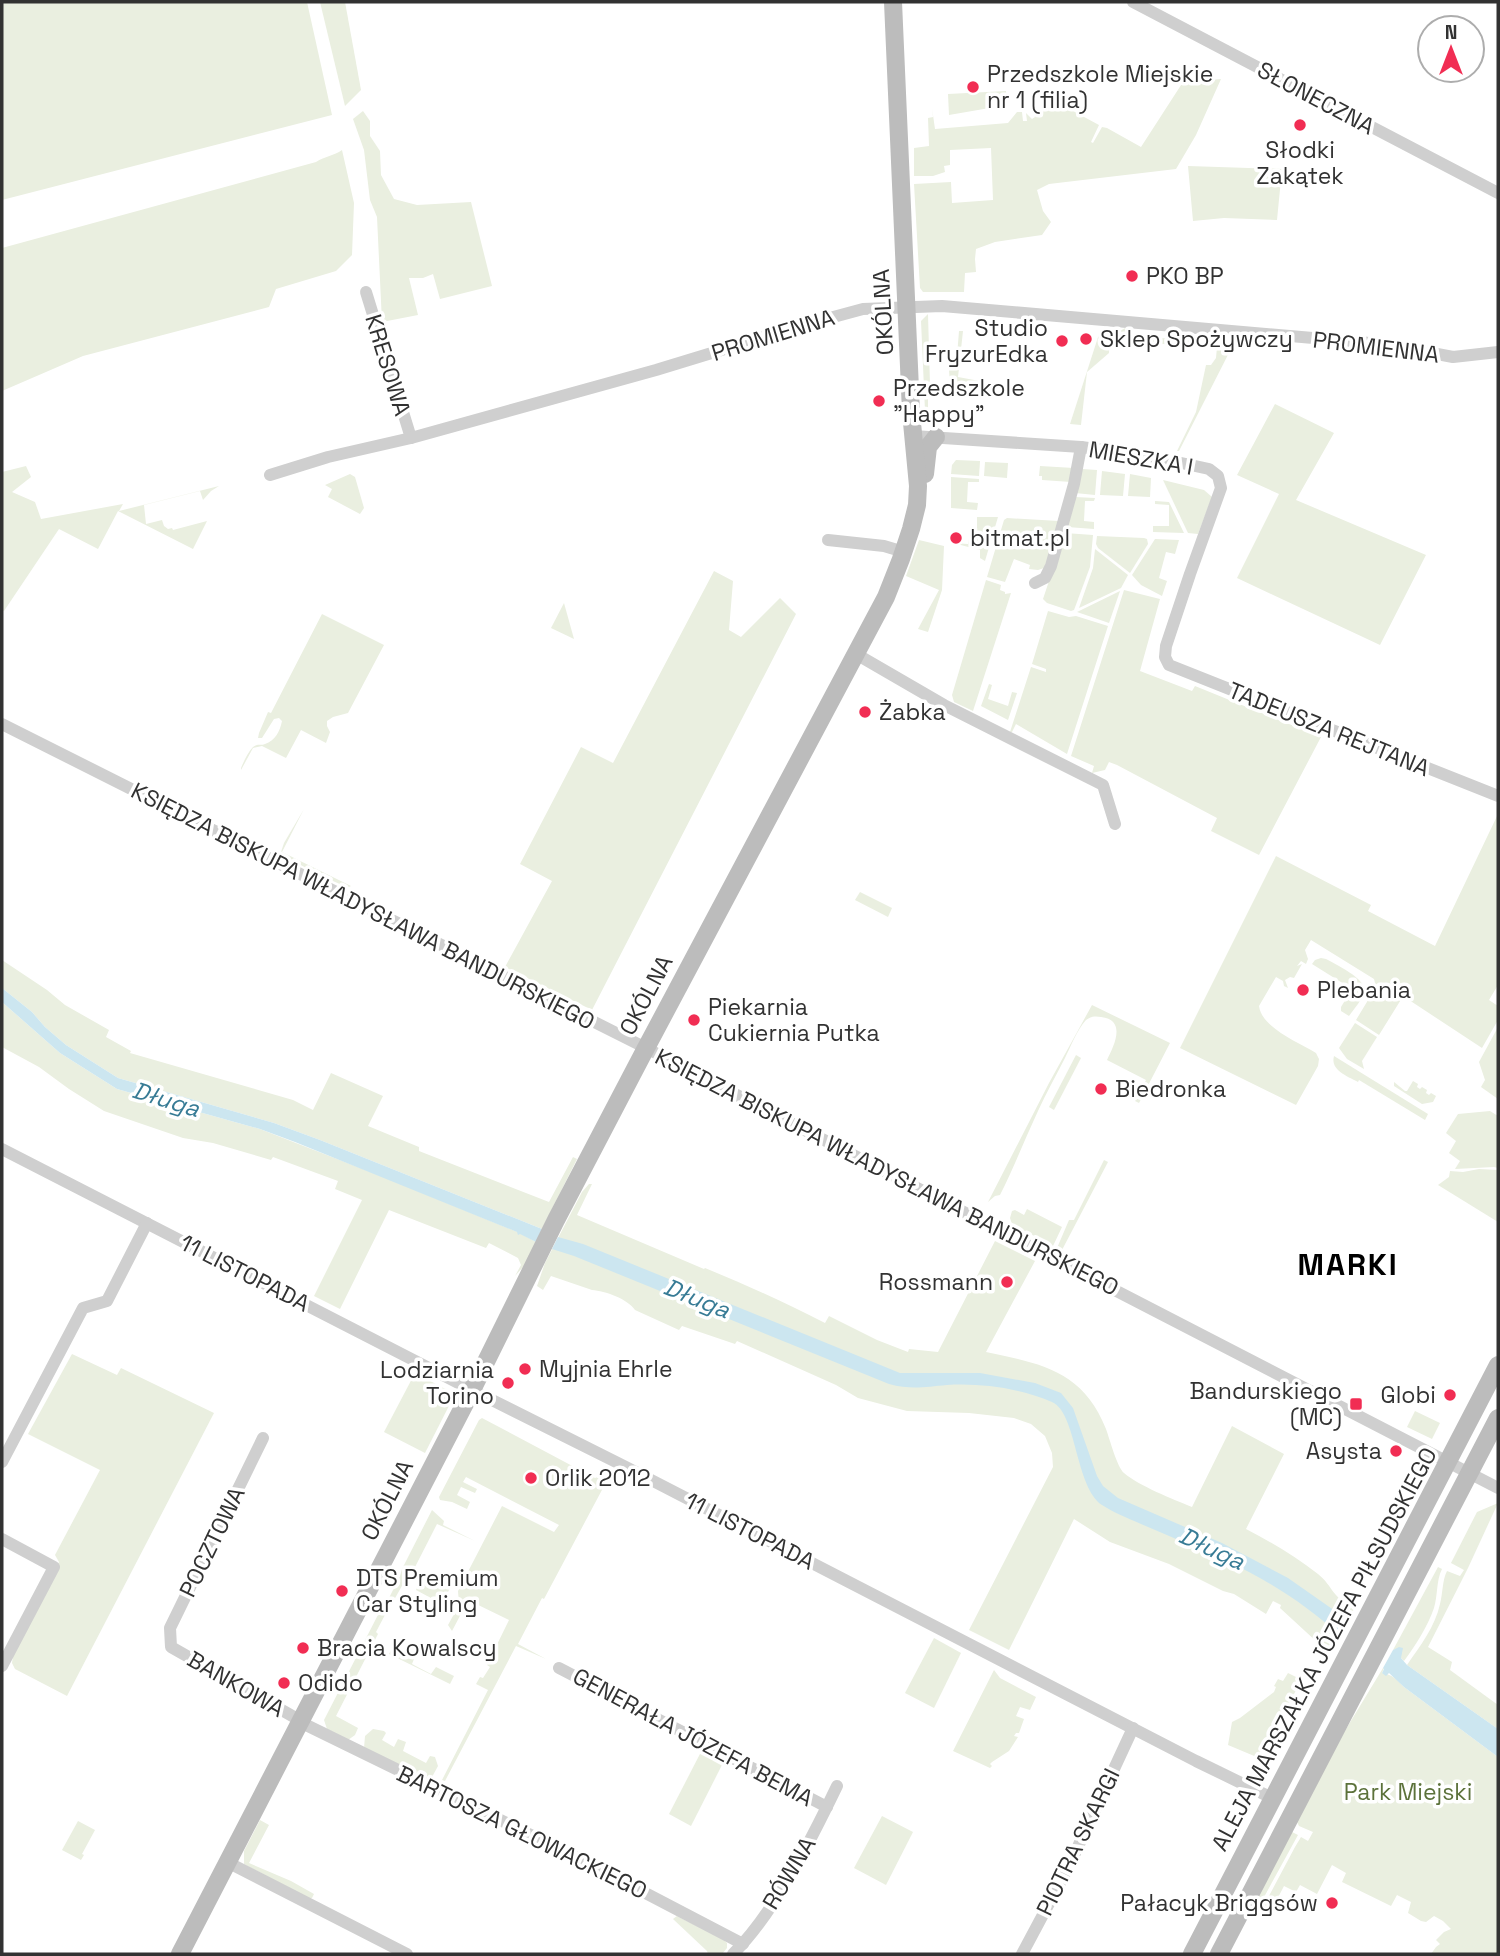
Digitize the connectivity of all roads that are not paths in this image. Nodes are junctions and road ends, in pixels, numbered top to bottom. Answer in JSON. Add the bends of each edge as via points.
{"nodes":[{"id":1,"x":893,"y":2,"type":"edge"},
{"id":2,"x":1133,"y":2,"type":"edge"},
{"id":3,"x":1498,"y":194,"type":"edge"},
{"id":4,"x":366,"y":292,"type":"dead end"},
{"id":5,"x":907,"y":306,"type":"junction"},
{"id":6,"x":1498,"y":352,"type":"edge"},
{"id":7,"x":913,"y":436,"type":"junction"},
{"id":8,"x":936,"y":437,"type":"junction"},
{"id":9,"x":411,"y":438,"type":"junction"},
{"id":10,"x":1081,"y":447,"type":"junction"},
{"id":11,"x":271,"y":475,"type":"dead end"},
{"id":12,"x":918,"y":494,"type":"junction"},
{"id":13,"x":828,"y":540,"type":"dead end"},
{"id":14,"x":904,"y":552,"type":"junction"},
{"id":15,"x":1035,"y":583,"type":"dead end"},
{"id":16,"x":856,"y":654,"type":"junction"},
{"id":17,"x":1165,"y":657,"type":"joint"},
{"id":18,"x":2,"y":724,"type":"edge"},
{"id":19,"x":1498,"y":796,"type":"edge"},
{"id":20,"x":1115,"y":824,"type":"dead end"},
{"id":21,"x":646,"y":1048,"type":"junction"},
{"id":22,"x":3,"y":1154,"type":"edge"},
{"id":23,"x":147,"y":1223,"type":"junction"},
{"id":24,"x":1498,"y":1366,"type":"edge"},
{"id":25,"x":472,"y":1390,"type":"junction"},
{"id":26,"x":1498,"y":1418,"type":"edge"},
{"id":27,"x":263,"y":1438,"type":"dead end"},
{"id":28,"x":2,"y":1462,"type":"edge"},
{"id":29,"x":1449,"y":1462,"type":"junction"},
{"id":30,"x":1471,"y":1473,"type":"junction"},
{"id":31,"x":1498,"y":1488,"type":"edge"},
{"id":32,"x":2,"y":1539,"type":"edge"},
{"id":33,"x":171,"y":1647,"type":"joint"},
{"id":34,"x":2,"y":1666,"type":"edge"},
{"id":35,"x":559,"y":1668,"type":"dead end"},
{"id":36,"x":300,"y":1722,"type":"junction"},
{"id":37,"x":1133,"y":1728,"type":"junction"},
{"id":38,"x":837,"y":1786,"type":"dead end"},
{"id":39,"x":1274,"y":1799,"type":"junction"},
{"id":40,"x":827,"y":1807,"type":"junction"},
{"id":41,"x":227,"y":1861,"type":"junction"},
{"id":42,"x":743,"y":1944,"type":"junction"},
{"id":43,"x":180,"y":1954,"type":"edge"},
{"id":44,"x":407,"y":1954,"type":"edge"},
{"id":45,"x":733,"y":1954,"type":"edge"},
{"id":46,"x":1022,"y":1954,"type":"edge"},
{"id":47,"x":1192,"y":1954,"type":"edge"},
{"id":48,"x":1219,"y":1954,"type":"edge"}],
"edges":[{"from":1,"to":5,"type":"street","name":"OKÓLNA"},
{"from":2,"to":3,"type":"street","name":"SŁONECZNA"},
{"from":4,"to":9,"type":"street","name":"KRESOWA"},
{"from":5,"to":6,"type":"street","name":"PROMIENNA","via":[[1359,342],[1453,356]]},
{"from":5,"to":7,"type":"street","name":"OKÓLNA"},
{"from":5,"to":9,"type":"street","name":"PROMIENNA","via":[[863,309]]},
{"from":7,"to":8,"type":"street","name":"MIESZKA I"},
{"from":7,"to":12,"type":"street","name":"OKÓLNA"},
{"from":8,"to":10,"type":"street","name":"MIESZKA I"},
{"from":8,"to":12,"type":"street","via":[[928,447]]},
{"from":9,"to":11,"type":"street","name":"PROMIENNA"},
{"from":10,"to":15,"type":"street","via":[[1051,566],[1045,578]]},
{"from":10,"to":17,"type":"street","name":"MIESZKA I","via":[[1209,469],[1220,480]]},
{"from":12,"to":14,"type":"street","name":"OKÓLNA"},
{"from":13,"to":14,"type":"street"},
{"from":14,"to":16,"type":"street","name":"OKÓLNA"},
{"from":16,"to":20,"type":"street","via":[[944,705],[1103,785]]},
{"from":16,"to":21,"type":"street","name":"OKÓLNA"},
{"from":17,"to":19,"type":"street","name":"TADEUSZA REJTANA","via":[[1169,666]]},
{"from":18,"to":21,"type":"street","name":"KSIĘDZA BISKUPA WŁADYSŁAWA BANDURSKIEGO"},
{"from":21,"to":25,"type":"street","name":"OKÓLNA"},
{"from":21,"to":29,"type":"street","name":"KSIĘDZA BISKUPA WŁADYSŁAWA BANDURSKIEGO"},
{"from":22,"to":23,"type":"street","name":"11 LISTOPADA"},
{"from":23,"to":25,"type":"street","name":"11 LISTOPADA"},
{"from":23,"to":28,"type":"street","via":[[107,1301],[83,1308]]},
{"from":24,"to":29,"type":"street","name":"ALEJA MARSZAŁKA JÓZEFA PIŁSUDSKIEGO"},
{"from":25,"to":36,"type":"street","name":"OKÓLNA"},
{"from":25,"to":37,"type":"street","name":"11 LISTOPADA"},
{"from":26,"to":30,"type":"street","name":"ALEJA MARSZAŁKA JÓZEFA PIŁSUDSKIEGO"},
{"from":27,"to":33,"type":"street","name":"POCZTOWA","via":[[170,1628]]},
{"from":29,"to":30,"type":"street","name":"KSIĘDZA BISKUPA WŁADYSŁAWA BANDURSKIEGO"},
{"from":29,"to":39,"type":"street","name":"ALEJA MARSZAŁKA JÓZEFA PIŁSUDSKIEGO"},
{"from":30,"to":31,"type":"street","name":"KSIĘDZA BISKUPA WŁADYSŁAWA BANDURSKIEGO"},
{"from":30,"to":48,"type":"street","name":"ALEJA MARSZAŁKA JÓZEFA PIŁSUDSKIEGO"},
{"from":32,"to":34,"type":"street","via":[[54,1567]]},
{"from":33,"to":36,"type":"street","name":"BANKOWA"},
{"from":35,"to":40,"type":"street","name":"GENERAŁA JÓZEFA BEMA"},
{"from":36,"to":41,"type":"street","name":"OKÓLNA"},
{"from":36,"to":42,"type":"street","name":"BARTOSZA GŁOWACKIEGO"},
{"from":37,"to":39,"type":"street","name":"11 LISTOPADA"},
{"from":37,"to":46,"type":"street","name":"PIOTRA SKARGI"},
{"from":38,"to":40,"type":"street","name":"RÓWNA"},
{"from":39,"to":47,"type":"street","name":"ALEJA MARSZAŁKA JÓZEFA PIŁSUDSKIEGO"},
{"from":40,"to":42,"type":"street","name":"RÓWNA","via":[[780,1892]]},
{"from":41,"to":43,"type":"street","name":"OKÓLNA"},
{"from":41,"to":44,"type":"street"},
{"from":42,"to":45,"type":"street","name":"RÓWNA"}]}
